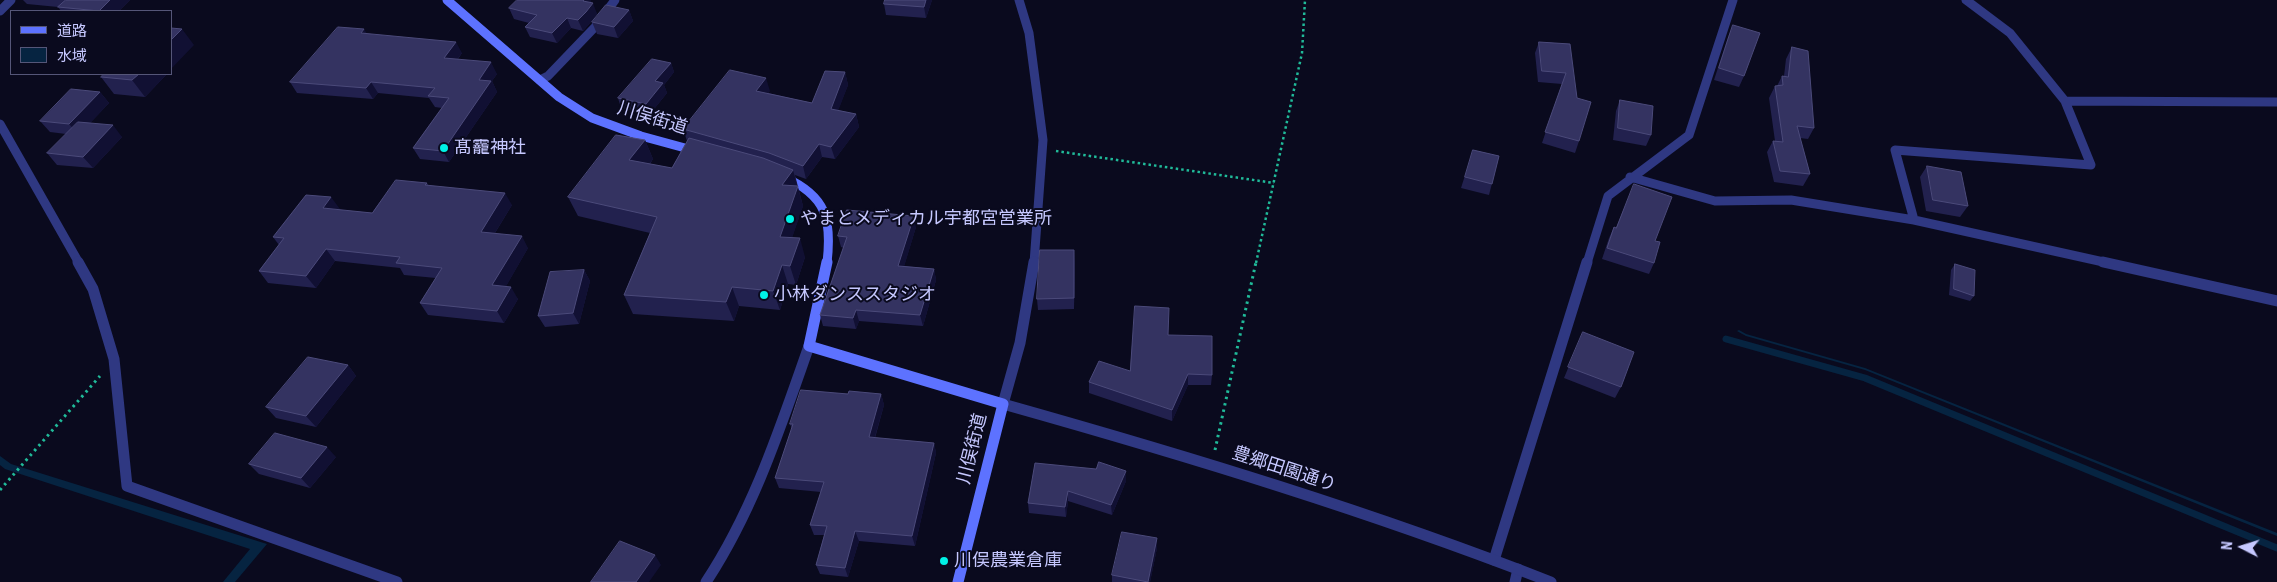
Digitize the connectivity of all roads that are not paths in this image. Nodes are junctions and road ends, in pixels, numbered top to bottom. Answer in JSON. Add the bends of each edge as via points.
{"nodes":[{"id":1,"x":11,"y":0,"type":"edge"},
{"id":2,"x":447,"y":0,"type":"edge"},
{"id":3,"x":615,"y":0,"type":"edge"},
{"id":4,"x":1019,"y":0,"type":"edge"},
{"id":5,"x":1733,"y":0,"type":"edge"},
{"id":6,"x":1966,"y":0,"type":"edge"},
{"id":7,"x":0,"y":11,"type":"edge"},
{"id":8,"x":540,"y":80,"type":"junction"},
{"id":9,"x":2065,"y":101,"type":"junction"},
{"id":10,"x":2277,"y":102,"type":"edge"},
{"id":11,"x":0,"y":124,"type":"edge"},
{"id":12,"x":706,"y":154,"type":"edge"},
{"id":13,"x":771,"y":172,"type":"edge"},
{"id":14,"x":1630,"y":178,"type":"junction"},
{"id":15,"x":1914,"y":220,"type":"junction"},
{"id":16,"x":2277,"y":301,"type":"edge"},
{"id":17,"x":809,"y":346,"type":"junction"},
{"id":18,"x":1002,"y":404,"type":"junction"},
{"id":19,"x":1494,"y":560,"type":"junction"},
{"id":20,"x":1518,"y":568,"type":"junction"},
{"id":21,"x":397,"y":582,"type":"edge"},
{"id":22,"x":706,"y":582,"type":"edge"},
{"id":23,"x":958,"y":582,"type":"edge"},
{"id":24,"x":1515,"y":582,"type":"edge"},
{"id":25,"x":1551,"y":582,"type":"edge"}],
"edges":[{"from":1,"to":7,"type":"street"},
{"from":2,"to":8,"type":"main road","name":"川俣街道"},
{"from":3,"to":8,"type":"street","via":[[595,27],[548,76]]},
{"from":4,"to":18,"type":"street","via":[[1029,33],[1043,140],[1033,275],[1020,343]]},
{"from":5,"to":14,"type":"street","via":[[1689,135]]},
{"from":6,"to":9,"type":"street","via":[[2010,33]]},
{"from":8,"to":12,"type":"main road","name":"川俣街道","via":[[559,97],[592,118]]},
{"from":9,"to":10,"type":"street"},
{"from":9,"to":15,"type":"street","via":[[2091,165],[1895,150]]},
{"from":11,"to":21,"type":"street","via":[[93,289],[114,359],[127,486]]},
{"from":13,"to":17,"type":"main road","via":[[801,183],[818,200],[828,221],[824,274]]},
{"from":14,"to":15,"type":"street","via":[[1716,201],[1791,200]]},
{"from":14,"to":19,"type":"street","via":[[1608,196]]},
{"from":15,"to":16,"type":"street"},
{"from":17,"to":18,"type":"main road","name":"川俣街道"},
{"from":17,"to":22,"type":"street","via":[[753,501],[726,554]]},
{"from":18,"to":19,"type":"street","name":"豊郷田園通り","via":[[1150,445]]},
{"from":18,"to":23,"type":"main road","name":"川俣街道"},
{"from":19,"to":20,"type":"street","name":"豊郷田園通り"},
{"from":20,"to":24,"type":"street"},
{"from":20,"to":25,"type":"street","name":"豊郷田園通り"}]}
